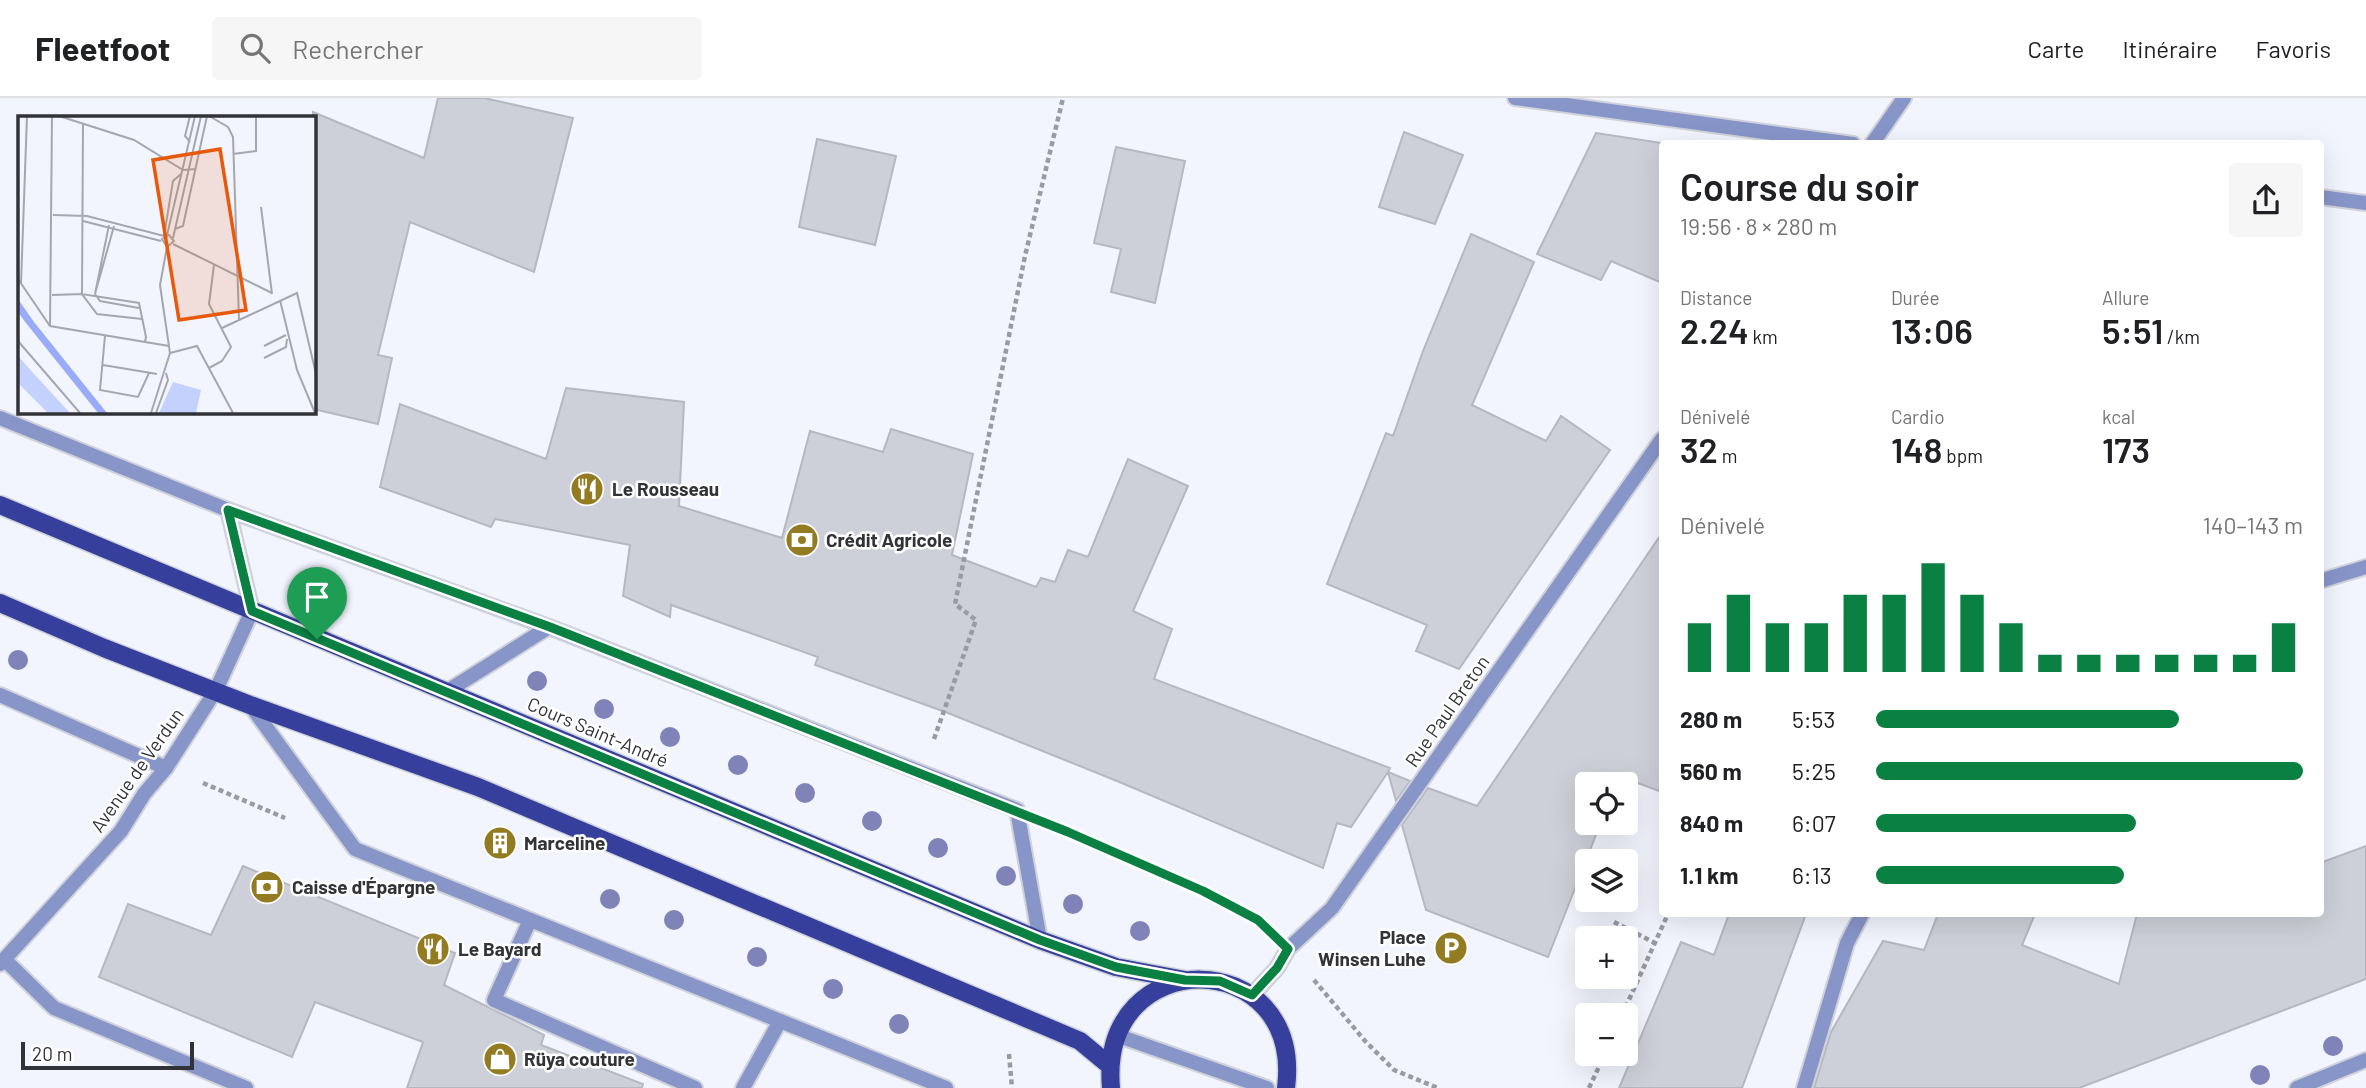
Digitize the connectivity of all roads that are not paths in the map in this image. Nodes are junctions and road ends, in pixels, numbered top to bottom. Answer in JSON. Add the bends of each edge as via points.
{"nodes":[{"id":1,"x":1515,"y":98,"type":"edge"},
{"id":2,"x":1904,"y":98,"type":"edge"},
{"id":3,"x":1824,"y":140,"type":"edge"},
{"id":4,"x":1875,"y":140,"type":"edge"},
{"id":5,"x":2324,"y":198,"type":"edge"},
{"id":6,"x":2366,"y":203,"type":"edge"},
{"id":7,"x":0,"y":418,"type":"edge"},
{"id":8,"x":1657,"y":458,"type":"edge"},
{"id":9,"x":0,"y":505,"type":"edge"},
{"id":10,"x":228,"y":510,"type":"junction"},
{"id":11,"x":2366,"y":566,"type":"edge"},
{"id":12,"x":2324,"y":580,"type":"edge"},
{"id":13,"x":0,"y":603,"type":"edge"},
{"id":14,"x":252,"y":611,"type":"junction"},
{"id":15,"x":550,"y":627,"type":"junction"},
{"id":16,"x":216,"y":691,"type":"junction"},
{"id":17,"x":446,"y":692,"type":"junction"},
{"id":18,"x":0,"y":695,"type":"edge"},
{"id":19,"x":250,"y":705,"type":"junction"},
{"id":20,"x":166,"y":768,"type":"junction"},
{"id":21,"x":1860,"y":917,"type":"edge"},
{"id":22,"x":530,"y":920,"type":"junction"},
{"id":23,"x":1040,"y":940,"type":"junction"},
{"id":24,"x":2,"y":962,"type":"edge"},
{"id":25,"x":1185,"y":980,"type":"junction"},
{"id":26,"x":1252,"y":995,"type":"junction"},
{"id":27,"x":780,"y":1021,"type":"junction"},
{"id":28,"x":1116,"y":1034,"type":"junction"},
{"id":29,"x":2366,"y":1060,"type":"edge"},
{"id":30,"x":1109,"y":1065,"type":"junction"},
{"id":31,"x":246,"y":1088,"type":"edge"},
{"id":32,"x":695,"y":1088,"type":"edge"},
{"id":33,"x":743,"y":1088,"type":"edge"},
{"id":34,"x":946,"y":1088,"type":"edge"},
{"id":35,"x":1111,"y":1088,"type":"edge"},
{"id":36,"x":1267,"y":1088,"type":"edge"},
{"id":37,"x":1286,"y":1088,"type":"edge"},
{"id":38,"x":1804,"y":1088,"type":"edge"},
{"id":39,"x":2297,"y":1088,"type":"edge"}],
"edges":[{"from":1,"to":3,"type":"street"},
{"from":2,"to":4,"type":"street"},
{"from":5,"to":6,"type":"street"},
{"from":7,"to":10,"type":"street"},
{"from":8,"to":26,"type":"street","name":"Rue Paul Breton","via":[[1332,908],[1288,949]]},
{"from":9,"to":14,"type":"main road","name":"Cours Saint-André"},
{"from":10,"to":14,"type":"street"},
{"from":10,"to":15,"type":"street"},
{"from":11,"to":12,"type":"street"},
{"from":13,"to":16,"type":"main road"},
{"from":14,"to":16,"type":"street","name":"Avenue de Verdun"},
{"from":14,"to":17,"type":"main road","name":"Cours Saint-André"},
{"from":15,"to":17,"type":"street"},
{"from":15,"to":23,"type":"street","via":[[1017,810]]},
{"from":16,"to":19,"type":"main road"},
{"from":16,"to":20,"type":"street","name":"Avenue de Verdun"},
{"from":17,"to":23,"type":"main road","name":"Cours Saint-André"},
{"from":18,"to":20,"type":"street"},
{"from":19,"to":22,"type":"street","via":[[355,849]]},
{"from":19,"to":30,"type":"main road","via":[[503,797],[1080,1041]]},
{"from":20,"to":24,"type":"street","name":"Avenue de Verdun","via":[[121,831]]},
{"from":21,"to":38,"type":"street","via":[[1847,943]]},
{"from":22,"to":27,"type":"street"},
{"from":22,"to":32,"type":"street","via":[[494,1000]]},
{"from":23,"to":25,"type":"main road","name":"Cours Saint-André","via":[[1116,967]]},
{"from":24,"to":31,"type":"street","via":[[54,1008]]},
{"from":25,"to":26,"type":"main road","via":[[1220,981]]},
{"from":25,"to":28,"type":"main road","via":[[1156,990],[1132,1009]]},
{"from":26,"to":37,"type":"main road","via":[[1272,1015],[1284,1040],[1289,1067]]},
{"from":27,"to":33,"type":"street"},
{"from":27,"to":34,"type":"street"},
{"from":28,"to":30,"type":"main road"},
{"from":28,"to":36,"type":"street"},
{"from":29,"to":39,"type":"street"},
{"from":30,"to":35,"type":"main road"}]}
